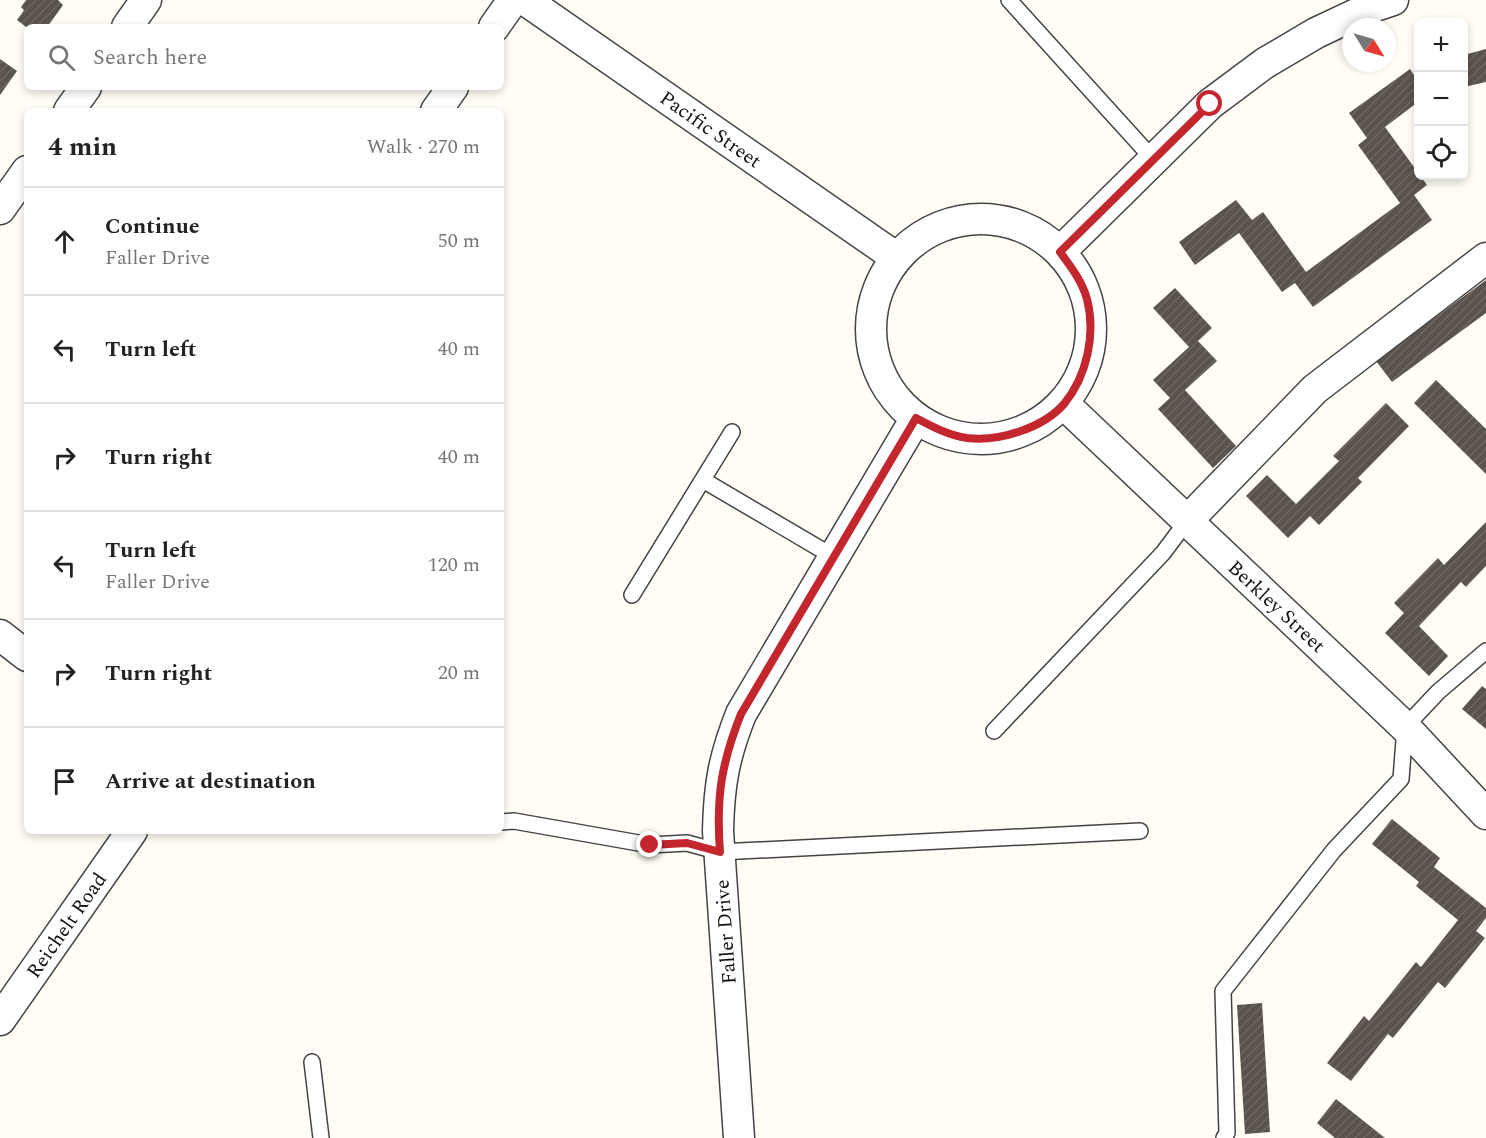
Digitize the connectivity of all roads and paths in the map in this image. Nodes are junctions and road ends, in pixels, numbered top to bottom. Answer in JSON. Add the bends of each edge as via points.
{"nodes":[{"id":1,"x":146,"y":0,"type":"edge"},
{"id":2,"x":513,"y":0,"type":"edge"},
{"id":3,"x":525,"y":0,"type":"edge"},
{"id":4,"x":1009,"y":0,"type":"edge"},
{"id":5,"x":1393,"y":0,"type":"edge"},
{"id":6,"x":129,"y":24,"type":"edge"},
{"id":7,"x":496,"y":24,"type":"edge"},
{"id":8,"x":84,"y":90,"type":"edge"},
{"id":9,"x":451,"y":90,"type":"edge"},
{"id":10,"x":71,"y":108,"type":"edge"},
{"id":11,"x":438,"y":108,"type":"edge"},
{"id":12,"x":1153,"y":159,"type":"junction"},
{"id":13,"x":1060,"y":252,"type":"junction"},
{"id":14,"x":897,"y":258,"type":"junction"},
{"id":15,"x":1486,"y":258,"type":"edge"},
{"id":16,"x":1064,"y":404,"type":"junction"},
{"id":17,"x":916,"y":418,"type":"junction"},
{"id":18,"x":732,"y":432,"type":"dead end"},
{"id":19,"x":703,"y":480,"type":"junction"},
{"id":20,"x":1187,"y":521,"type":"junction"},
{"id":21,"x":834,"y":557,"type":"junction"},
{"id":22,"x":632,"y":595,"type":"dead end"},
{"id":23,"x":0,"y":635,"type":"edge"},
{"id":24,"x":1486,"y":651,"type":"edge"},
{"id":25,"x":24,"y":654,"type":"edge"},
{"id":26,"x":1406,"y":727,"type":"junction"},
{"id":27,"x":993,"y":731,"type":"dead end"},
{"id":28,"x":1486,"y":813,"type":"edge"},
{"id":29,"x":504,"y":822,"type":"edge"},
{"id":30,"x":1140,"y":831,"type":"dead end"},
{"id":31,"x":130,"y":834,"type":"edge"},
{"id":32,"x":720,"y":852,"type":"junction"},
{"id":33,"x":0,"y":1020,"type":"edge"},
{"id":34,"x":312,"y":1062,"type":"dead end"},
{"id":35,"x":321,"y":1138,"type":"edge"},
{"id":36,"x":739,"y":1138,"type":"edge"},
{"id":37,"x":1224,"y":1138,"type":"edge"}],
"edges":[{"from":1,"to":6,"type":"street"},
{"from":2,"to":7,"type":"street"},
{"from":3,"to":14,"type":"street","name":"Pacific Street"},
{"from":4,"to":12,"type":"lane"},
{"from":5,"to":12,"type":"street","via":[[1316,33],[1265,63],[1210,104]]},
{"from":8,"to":10,"type":"street"},
{"from":9,"to":11,"type":"street"},
{"from":12,"to":13,"type":"street"},
{"from":13,"to":14,"type":"street","via":[[1023,228],[987,219],[961,220],[935,229],[914,241]]},
{"from":13,"to":16,"type":"street","via":[[1078,276],[1091,324],[1084,368]]},
{"from":14,"to":17,"type":"street","via":[[874,305],[871,332],[876,360],[888,388]]},
{"from":15,"to":20,"type":"street","via":[[1316,389]]},
{"from":16,"to":17,"type":"street","via":[[1022,431],[994,438],[967,438]]},
{"from":16,"to":20,"type":"street","name":"Berkley Street"},
{"from":17,"to":21,"type":"street","name":"Faller Drive"},
{"from":18,"to":19,"type":"lane"},
{"from":19,"to":21,"type":"lane"},
{"from":19,"to":22,"type":"lane"},
{"from":20,"to":26,"type":"street","name":"Berkley Street"},
{"from":20,"to":27,"type":"lane","via":[[1163,553]]},
{"from":21,"to":32,"type":"street","name":"Faller Drive","via":[[741,714],[728,747],[719,791]]},
{"from":23,"to":25,"type":"street"},
{"from":24,"to":26,"type":"lane","via":[[1438,692]]},
{"from":26,"to":28,"type":"street","name":"Berkley Street"},
{"from":26,"to":37,"type":"lane","via":[[1401,779],[1334,850],[1223,991],[1227,1133]]},
{"from":29,"to":32,"type":"lane","via":[[650,845],[687,843]]},
{"from":30,"to":32,"type":"lane"},
{"from":31,"to":33,"type":"street","name":"Reichelt Road"},
{"from":32,"to":36,"type":"street","name":"Faller Drive"},
{"from":34,"to":35,"type":"lane"}]}
